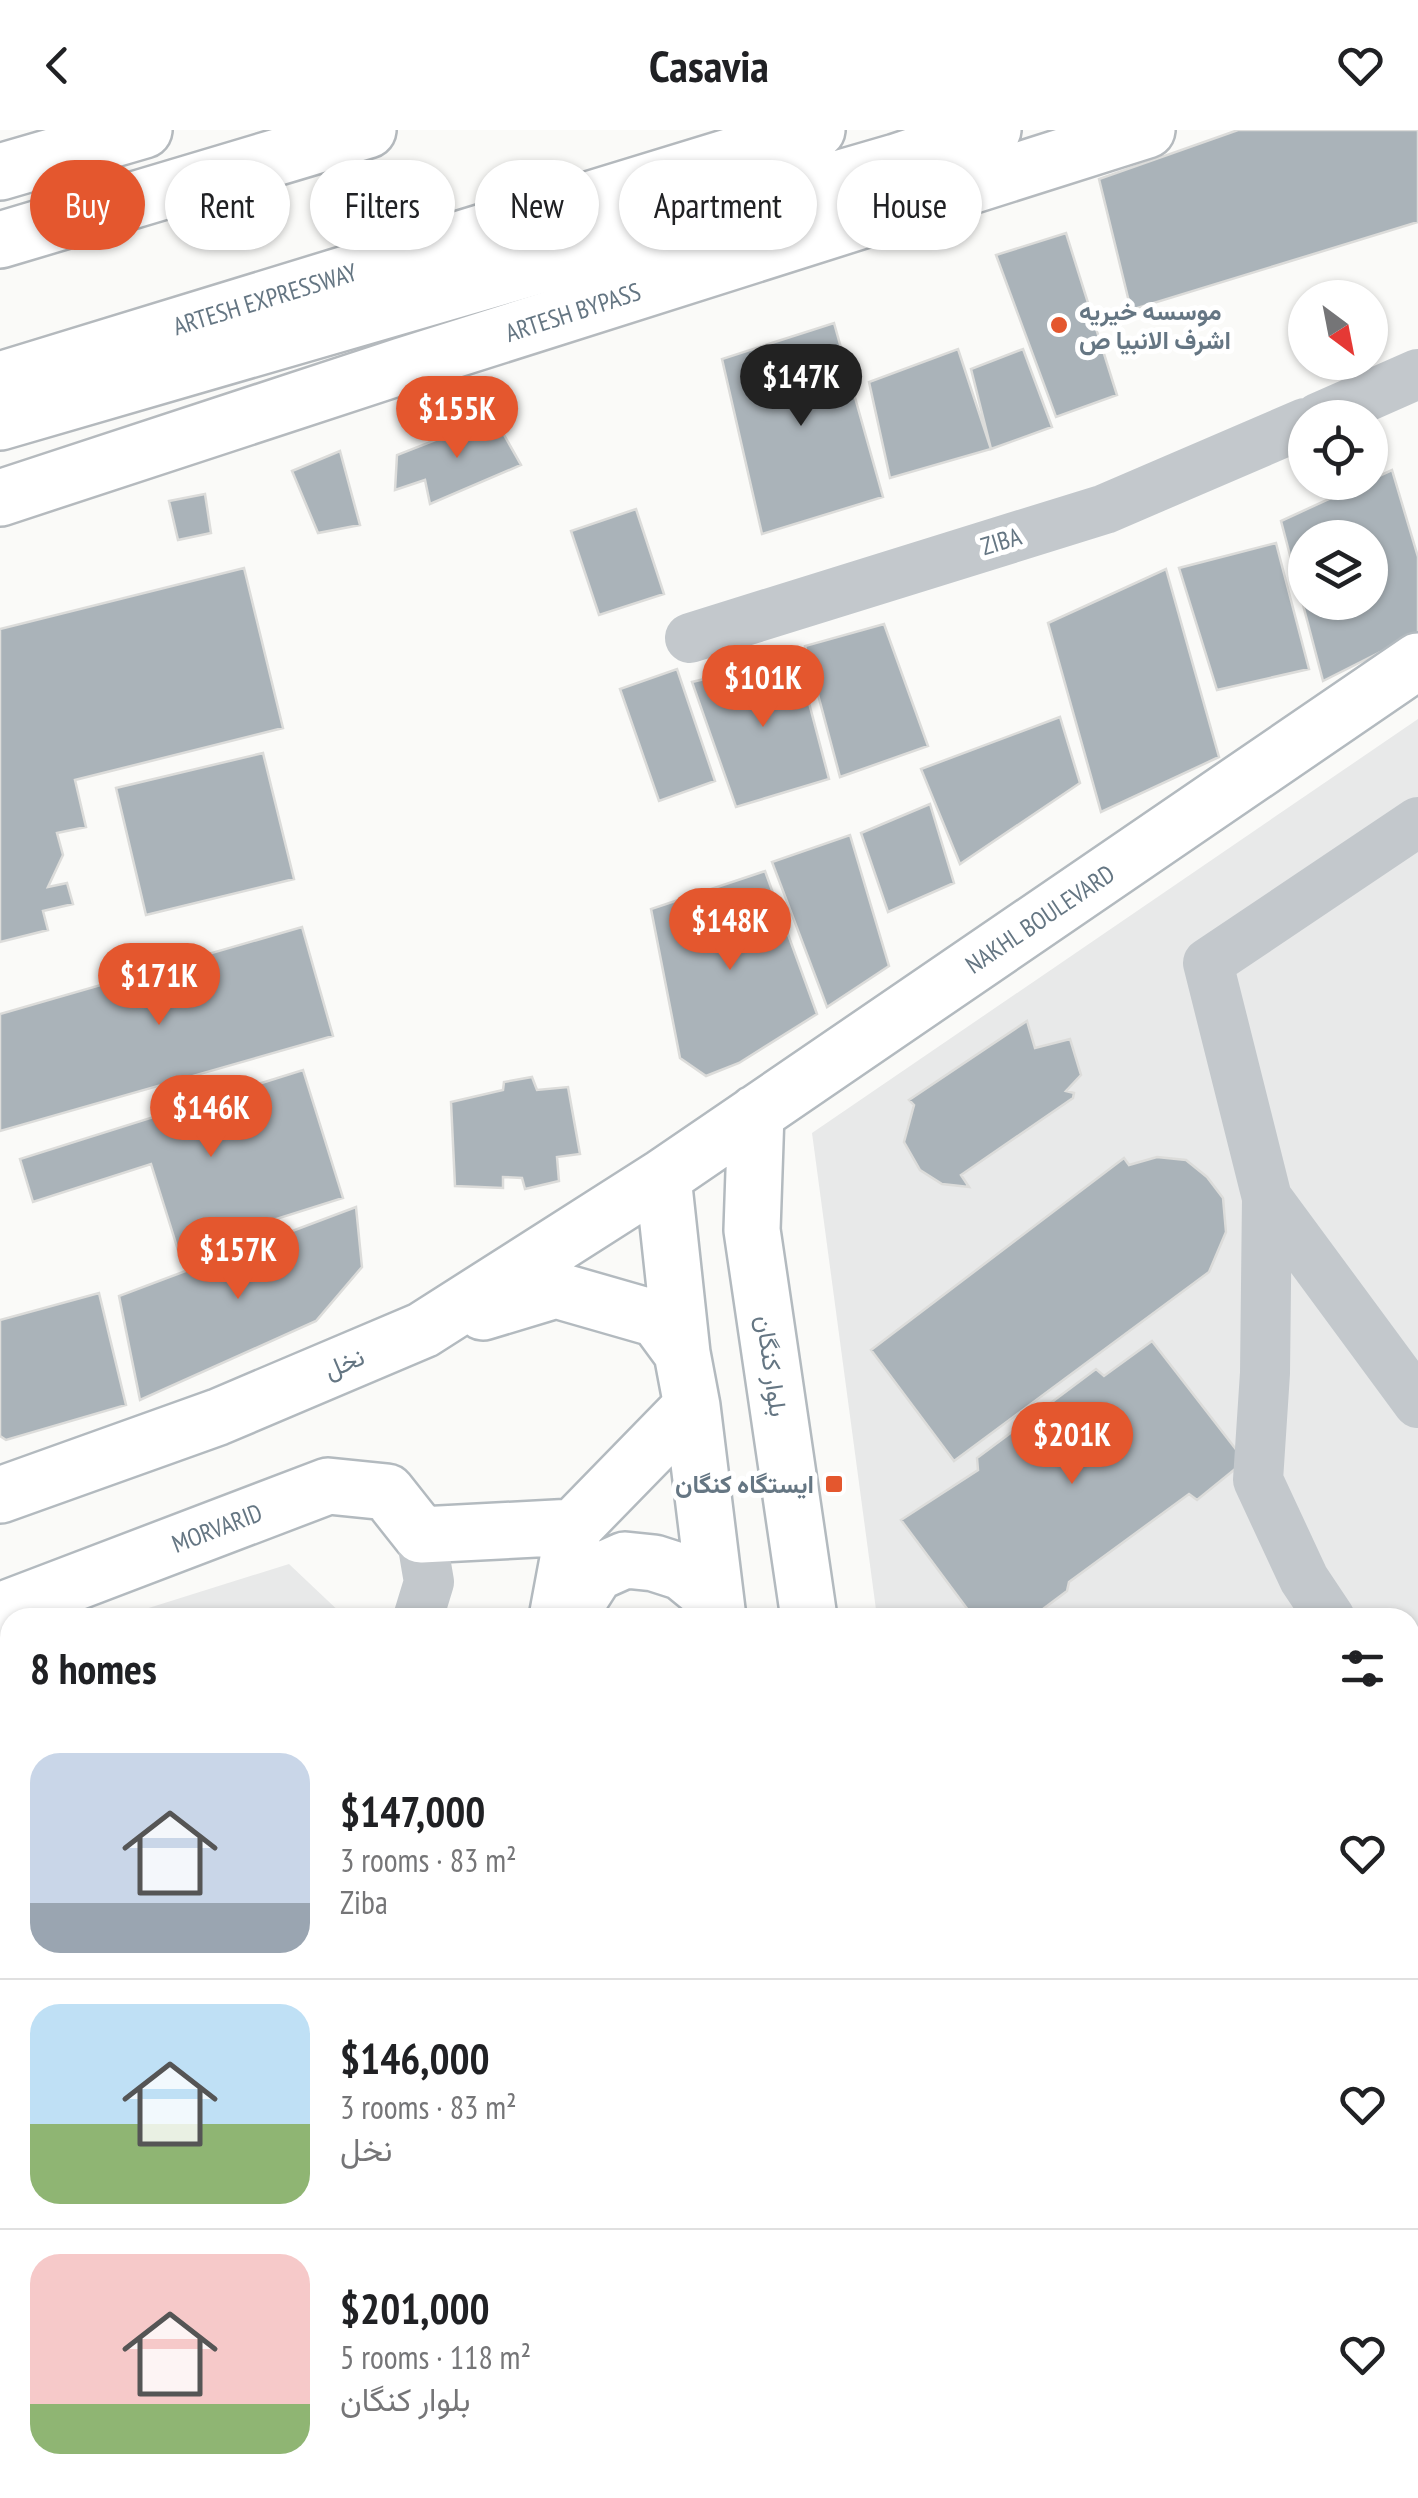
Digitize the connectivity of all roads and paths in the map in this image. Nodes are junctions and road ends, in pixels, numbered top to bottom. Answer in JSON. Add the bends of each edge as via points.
{"nodes":[{"id":1,"x":144,"y":130,"type":"edge"},
{"id":2,"x":368,"y":130,"type":"edge"},
{"id":3,"x":817,"y":130,"type":"edge"},
{"id":4,"x":993,"y":130,"type":"edge"},
{"id":5,"x":1147,"y":130,"type":"edge"},
{"id":6,"x":0,"y":172,"type":"edge"},
{"id":7,"x":0,"y":240,"type":"edge"},
{"id":8,"x":1418,"y":374,"type":"edge"},
{"id":9,"x":0,"y":380,"type":"edge"},
{"id":10,"x":1359,"y":400,"type":"edge"},
{"id":11,"x":0,"y":422,"type":"edge"},
{"id":12,"x":1288,"y":430,"type":"edge"},
{"id":13,"x":0,"y":498,"type":"edge"},
{"id":14,"x":690,"y":638,"type":"dead end"},
{"id":15,"x":1418,"y":661,"type":"edge"},
{"id":16,"x":1418,"y":822,"type":"edge"},
{"id":17,"x":756,"y":1113,"type":"junction"},
{"id":18,"x":662,"y":1177,"type":"junction"},
{"id":19,"x":1267,"y":1198,"type":"junction"},
{"id":20,"x":752,"y":1230,"type":"junction"},
{"id":21,"x":674,"y":1284,"type":"junction"},
{"id":22,"x":422,"y":1330,"type":"junction"},
{"id":23,"x":682,"y":1353,"type":"junction"},
{"id":24,"x":1418,"y":1402,"type":"edge"},
{"id":25,"x":692,"y":1406,"type":"junction"},
{"id":26,"x":0,"y":1496,"type":"edge"},
{"id":27,"x":574,"y":1527,"type":"junction"},
{"id":28,"x":420,"y":1536,"type":"junction"},
{"id":29,"x":5,"y":1608,"type":"edge"},
{"id":30,"x":421,"y":1608,"type":"edge"},
{"id":31,"x":559,"y":1608,"type":"edge"},
{"id":32,"x":573,"y":1608,"type":"edge"},
{"id":33,"x":716,"y":1608,"type":"edge"},
{"id":34,"x":808,"y":1608,"type":"edge"},
{"id":35,"x":1324,"y":1608,"type":"edge"}],
"edges":[{"from":1,"to":6,"type":"main road"},
{"from":2,"to":7,"type":"main road"},
{"from":3,"to":9,"type":"main road","name":"ARTESH EXPRESSWAY"},
{"from":4,"to":11,"type":"main road"},
{"from":5,"to":13,"type":"main road","name":"ARTESH BYPASS"},
{"from":8,"to":10,"type":"street"},
{"from":12,"to":14,"type":"street","name":"ZIBA","via":[[1105,509]]},
{"from":15,"to":17,"type":"main road","name":"NAKHL BOULEVARD"},
{"from":16,"to":19,"type":"street","via":[[1208,963]]},
{"from":17,"to":18,"type":"main road","name":"NAKHL BOULEVARD"},
{"from":17,"to":20,"type":"main road","name":"بلوار کنگان"},
{"from":18,"to":21,"type":"main road"},
{"from":18,"to":22,"type":"main road","name":"نخل"},
{"from":19,"to":24,"type":"street"},
{"from":19,"to":35,"type":"street","via":[[1258,1480]]},
{"from":20,"to":21,"type":"main road","via":[[731,1200],[702,1207],[685,1231]]},
{"from":20,"to":34,"type":"main road","name":"بلوار کنگان"},
{"from":21,"to":23,"type":"main road"},
{"from":22,"to":23,"type":"main road","via":[[556,1290],[656,1319]]},
{"from":22,"to":26,"type":"main road","name":"نخل","via":[[218,1417]]},
{"from":23,"to":25,"type":"main road"},
{"from":25,"to":27,"type":"main road"},
{"from":25,"to":33,"type":"main road"},
{"from":27,"to":28,"type":"main road"},
{"from":27,"to":31,"type":"main road"},
{"from":28,"to":29,"type":"main road","name":"MORVARID","via":[[387,1492],[328,1486]]},
{"from":28,"to":30,"type":"street","via":[[429,1582]]},
{"from":32,"to":33,"type":"main road","via":[[596,1573],[626,1560],[682,1572]]}]}
